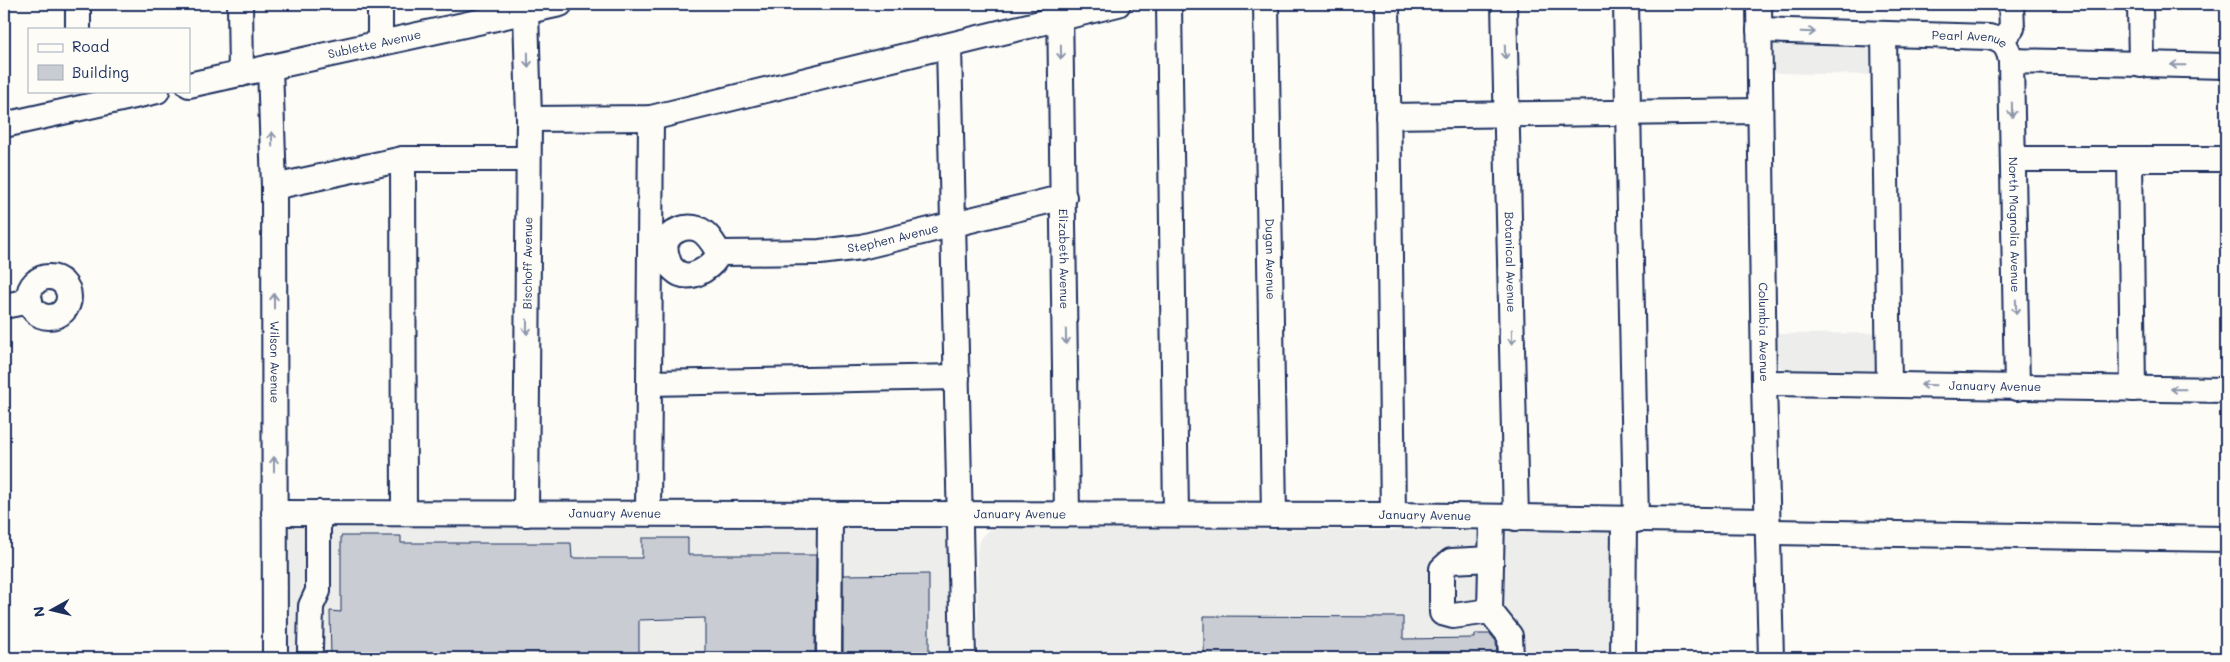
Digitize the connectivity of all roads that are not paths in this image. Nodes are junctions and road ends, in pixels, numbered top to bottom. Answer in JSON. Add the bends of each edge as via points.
{"nodes":[{"id":1,"x":78,"y":4,"type":"edge"},
{"id":2,"x":240,"y":4,"type":"edge"},
{"id":3,"x":380,"y":4,"type":"edge"},
{"id":4,"x":1118,"y":4,"type":"edge"},
{"id":5,"x":1169,"y":4,"type":"edge"},
{"id":6,"x":1266,"y":4,"type":"edge"},
{"id":7,"x":1387,"y":4,"type":"edge"},
{"id":8,"x":1504,"y":4,"type":"edge"},
{"id":9,"x":1626,"y":4,"type":"edge"},
{"id":10,"x":1759,"y":4,"type":"edge"},
{"id":11,"x":2011,"y":4,"type":"edge"},
{"id":12,"x":2140,"y":4,"type":"edge"},
{"id":13,"x":546,"y":6,"type":"edge"},
{"id":14,"x":1060,"y":11,"type":"edge"},
{"id":15,"x":78,"y":28,"type":"edge"},
{"id":16,"x":1759,"y":30,"type":"junction"},
{"id":17,"x":1884,"y":35,"type":"junction"},
{"id":18,"x":2001,"y":40,"type":"junction"},
{"id":19,"x":380,"y":43,"type":"junction"},
{"id":20,"x":949,"y":46,"type":"junction"},
{"id":21,"x":2012,"y":61,"type":"junction"},
{"id":22,"x":2141,"y":65,"type":"junction"},
{"id":23,"x":270,"y":66,"type":"junction"},
{"id":24,"x":2226,"y":66,"type":"edge"},
{"id":25,"x":240,"y":74,"type":"junction"},
{"id":26,"x":190,"y":85,"type":"edge"},
{"id":27,"x":148,"y":92,"type":"edge"},
{"id":28,"x":78,"y":100,"type":"edge"},
{"id":29,"x":1760,"y":111,"type":"junction"},
{"id":30,"x":1627,"y":113,"type":"junction"},
{"id":31,"x":1506,"y":115,"type":"junction"},
{"id":32,"x":1388,"y":116,"type":"junction"},
{"id":33,"x":650,"y":118,"type":"junction"},
{"id":34,"x":529,"y":119,"type":"junction"},
{"id":35,"x":4,"y":125,"type":"edge"},
{"id":36,"x":404,"y":159,"type":"junction"},
{"id":37,"x":528,"y":159,"type":"junction"},
{"id":38,"x":2013,"y":159,"type":"junction"},
{"id":39,"x":2130,"y":159,"type":"junction"},
{"id":40,"x":2226,"y":159,"type":"edge"},
{"id":41,"x":274,"y":187,"type":"junction"},
{"id":42,"x":1064,"y":196,"type":"junction"},
{"id":43,"x":953,"y":223,"type":"junction"},
{"id":44,"x":719,"y":252,"type":"dead end"},
{"id":45,"x":30,"y":301,"type":"dead end"},
{"id":46,"x":4,"y":306,"type":"edge"},
{"id":47,"x":957,"y":377,"type":"junction"},
{"id":48,"x":649,"y":382,"type":"junction"},
{"id":49,"x":1764,"y":382,"type":"junction"},
{"id":50,"x":1889,"y":384,"type":"junction"},
{"id":51,"x":2017,"y":388,"type":"junction"},
{"id":52,"x":2133,"y":389,"type":"junction"},
{"id":53,"x":2226,"y":390,"type":"edge"},
{"id":54,"x":274,"y":513,"type":"junction"},
{"id":55,"x":318,"y":513,"type":"junction"},
{"id":56,"x":404,"y":513,"type":"junction"},
{"id":57,"x":648,"y":513,"type":"junction"},
{"id":58,"x":526,"y":514,"type":"junction"},
{"id":59,"x":830,"y":514,"type":"junction"},
{"id":60,"x":961,"y":514,"type":"junction"},
{"id":61,"x":1067,"y":514,"type":"junction"},
{"id":62,"x":1176,"y":514,"type":"junction"},
{"id":63,"x":1274,"y":515,"type":"junction"},
{"id":64,"x":1394,"y":515,"type":"junction"},
{"id":65,"x":1492,"y":518,"type":"junction"},
{"id":66,"x":1516,"y":518,"type":"junction"},
{"id":67,"x":1630,"y":519,"type":"junction"},
{"id":68,"x":1768,"y":527,"type":"junction"},
{"id":69,"x":2226,"y":539,"type":"edge"},
{"id":70,"x":1492,"y":559,"type":"junction"},
{"id":71,"x":275,"y":605,"type":"junction"},
{"id":72,"x":310,"y":606,"type":"junction"},
{"id":73,"x":1490,"y":611,"type":"junction"},
{"id":74,"x":310,"y":648,"type":"dead end"},
{"id":75,"x":276,"y":658,"type":"edge"},
{"id":76,"x":829,"y":658,"type":"edge"},
{"id":77,"x":963,"y":658,"type":"edge"},
{"id":78,"x":1511,"y":658,"type":"edge"},
{"id":79,"x":1622,"y":658,"type":"edge"},
{"id":80,"x":1770,"y":658,"type":"edge"}],
"edges":[{"from":1,"to":15,"type":"street"},
{"from":2,"to":25,"type":"street"},
{"from":3,"to":19,"type":"street"},
{"from":4,"to":14,"type":"street"},
{"from":5,"to":62,"type":"street"},
{"from":6,"to":63,"type":"street","name":"Dugan Avenue"},
{"from":7,"to":32,"type":"street"},
{"from":8,"to":31,"type":"street","name":"Botanical Avenue","one_way":true},
{"from":9,"to":30,"type":"street"},
{"from":10,"to":16,"type":"street","name":"Columbia Avenue"},
{"from":11,"to":18,"type":"street","via":[[2012,28]]},
{"from":12,"to":22,"type":"street"},
{"from":13,"to":19,"type":"street","name":"Sublette Avenue"},
{"from":13,"to":34,"type":"street","name":"Bischoff Avenue","one_way":true},
{"from":14,"to":20,"type":"street"},
{"from":14,"to":42,"type":"street","name":"Elizabeth Avenue","one_way":true},
{"from":16,"to":17,"type":"street","name":"Pearl Avenue","one_way":true},
{"from":16,"to":29,"type":"street","name":"Columbia Avenue"},
{"from":17,"to":18,"type":"street","name":"Pearl Avenue","via":[[1989,36]]},
{"from":17,"to":50,"type":"street"},
{"from":18,"to":21,"type":"street","name":"Pearl Avenue"},
{"from":19,"to":23,"type":"street","name":"Sublette Avenue"},
{"from":20,"to":33,"type":"street"},
{"from":20,"to":43,"type":"street"},
{"from":21,"to":22,"type":"street","name":"Pearl Avenue"},
{"from":21,"to":38,"type":"street","name":"North Magnolia Avenue","one_way":true},
{"from":24,"to":22,"type":"street","name":"Pearl Avenue","one_way":true},
{"from":23,"to":25,"type":"street","name":"Sublette Avenue"},
{"from":41,"to":23,"type":"street","name":"Wilson Avenue","one_way":true},
{"from":25,"to":26,"type":"street","name":"Sublette Avenue"},
{"from":27,"to":28,"type":"street"},
{"from":28,"to":35,"type":"street"},
{"from":29,"to":30,"type":"street"},
{"from":29,"to":49,"type":"street","name":"Columbia Avenue"},
{"from":30,"to":31,"type":"street"},
{"from":30,"to":67,"type":"street"},
{"from":31,"to":32,"type":"street"},
{"from":31,"to":66,"type":"street","name":"Botanical Avenue","one_way":true},
{"from":32,"to":64,"type":"street"},
{"from":33,"to":34,"type":"street"},
{"from":33,"to":48,"type":"street"},
{"from":34,"to":37,"type":"street","name":"Bischoff Avenue"},
{"from":36,"to":37,"type":"street"},
{"from":36,"to":41,"type":"street"},
{"from":36,"to":56,"type":"street"},
{"from":37,"to":58,"type":"street","name":"Bischoff Avenue","one_way":true},
{"from":38,"to":39,"type":"street"},
{"from":38,"to":51,"type":"street","name":"North Magnolia Avenue","one_way":true},
{"from":39,"to":40,"type":"street"},
{"from":39,"to":52,"type":"street"},
{"from":54,"to":41,"type":"street","name":"Wilson Avenue","one_way":true},
{"from":42,"to":43,"type":"street","name":"Stephen Avenue"},
{"from":42,"to":61,"type":"street","name":"Elizabeth Avenue","one_way":true},
{"from":43,"to":44,"type":"street","name":"Stephen Avenue","via":[[861,247],[820,252]]},
{"from":43,"to":47,"type":"street"},
{"from":45,"to":46,"type":"street"},
{"from":47,"to":48,"type":"street"},
{"from":47,"to":60,"type":"street"},
{"from":48,"to":57,"type":"street"},
{"from":49,"to":50,"type":"street","name":"January Avenue"},
{"from":49,"to":68,"type":"street","name":"Columbia Avenue"},
{"from":51,"to":50,"type":"street","name":"January Avenue","one_way":true},
{"from":51,"to":52,"type":"street","name":"January Avenue"},
{"from":53,"to":52,"type":"street","name":"January Avenue","one_way":true},
{"from":54,"to":55,"type":"street","name":"January Avenue"},
{"from":54,"to":71,"type":"street","name":"Wilson Avenue"},
{"from":55,"to":56,"type":"street","name":"January Avenue"},
{"from":55,"to":72,"type":"street","via":[[318,591]]},
{"from":56,"to":58,"type":"street","name":"January Avenue"},
{"from":57,"to":58,"type":"street","name":"January Avenue"},
{"from":57,"to":59,"type":"street","name":"January Avenue"},
{"from":59,"to":60,"type":"street","name":"January Avenue"},
{"from":59,"to":76,"type":"street"},
{"from":60,"to":61,"type":"street","name":"January Avenue"},
{"from":60,"to":77,"type":"street"},
{"from":61,"to":62,"type":"street","name":"January Avenue"},
{"from":62,"to":63,"type":"street","name":"January Avenue"},
{"from":63,"to":64,"type":"street","name":"January Avenue"},
{"from":64,"to":65,"type":"street","name":"January Avenue"},
{"from":65,"to":66,"type":"street","name":"January Avenue"},
{"from":65,"to":70,"type":"street"},
{"from":66,"to":67,"type":"street","name":"January Avenue"},
{"from":67,"to":68,"type":"street","name":"January Avenue"},
{"from":67,"to":79,"type":"street"},
{"from":68,"to":69,"type":"street","name":"January Avenue"},
{"from":68,"to":80,"type":"street","name":"Columbia Avenue"},
{"from":70,"to":73,"type":"street"},
{"from":70,"to":73,"type":"street","via":[[1451,561],[1442,569],[1442,613],[1453,616]]},
{"from":71,"to":72,"type":"street"},
{"from":71,"to":75,"type":"street","name":"Wilson Avenue"},
{"from":72,"to":74,"type":"street"},
{"from":73,"to":78,"type":"street","via":[[1510,636]]}]}
